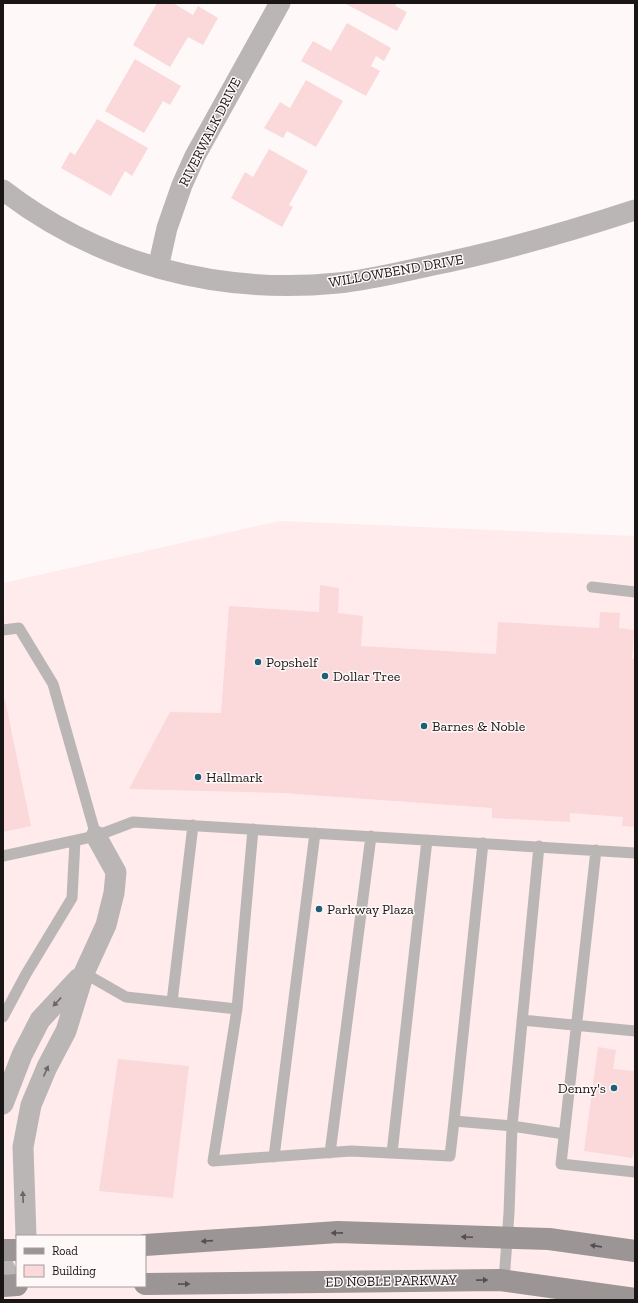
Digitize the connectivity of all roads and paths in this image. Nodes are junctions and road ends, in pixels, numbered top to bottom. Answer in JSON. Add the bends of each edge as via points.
{"nodes":[{"id":1,"x":280,"y":3,"type":"edge"},
{"id":2,"x":3,"y":190,"type":"edge"},
{"id":3,"x":635,"y":210,"type":"edge"},
{"id":4,"x":158,"y":268,"type":"junction"},
{"id":5,"x":592,"y":587,"type":"dead end"},
{"id":6,"x":635,"y":592,"type":"edge"},
{"id":7,"x":3,"y":630,"type":"edge"},
{"id":8,"x":193,"y":825,"type":"junction"},
{"id":9,"x":253,"y":829,"type":"junction"},
{"id":10,"x":315,"y":833,"type":"junction"},
{"id":11,"x":96,"y":836,"type":"junction"},
{"id":12,"x":371,"y":836,"type":"junction"},
{"id":13,"x":75,"y":840,"type":"junction"},
{"id":14,"x":428,"y":840,"type":"junction"},
{"id":15,"x":483,"y":843,"type":"junction"},
{"id":16,"x":539,"y":846,"type":"junction"},
{"id":17,"x":596,"y":850,"type":"junction"},
{"id":18,"x":635,"y":853,"type":"edge"},
{"id":19,"x":3,"y":856,"type":"edge"},
{"id":20,"x":84,"y":973,"type":"junction"},
{"id":21,"x":172,"y":1002,"type":"junction"},
{"id":22,"x":237,"y":1009,"type":"junction"},
{"id":23,"x":3,"y":1017,"type":"edge"},
{"id":24,"x":522,"y":1020,"type":"junction"},
{"id":25,"x":576,"y":1025,"type":"junction"},
{"id":26,"x":635,"y":1031,"type":"edge"},
{"id":27,"x":3,"y":1104,"type":"edge"},
{"id":28,"x":454,"y":1121,"type":"junction"},
{"id":29,"x":512,"y":1126,"type":"junction"},
{"id":30,"x":564,"y":1134,"type":"junction"},
{"id":31,"x":330,"y":1153,"type":"junction"},
{"id":32,"x":392,"y":1153,"type":"junction"},
{"id":33,"x":274,"y":1157,"type":"junction"},
{"id":34,"x":635,"y":1172,"type":"edge"},
{"id":35,"x":26,"y":1235,"type":"edge"},
{"id":36,"x":507,"y":1238,"type":"junction"},
{"id":37,"x":146,"y":1245,"type":"edge"},
{"id":38,"x":3,"y":1250,"type":"edge"},
{"id":39,"x":16,"y":1250,"type":"edge"},
{"id":40,"x":635,"y":1251,"type":"edge"},
{"id":41,"x":3,"y":1266,"type":"edge"},
{"id":42,"x":504,"y":1281,"type":"junction"},
{"id":43,"x":13,"y":1283,"type":"edge"},
{"id":44,"x":146,"y":1284,"type":"edge"},
{"id":45,"x":635,"y":1299,"type":"edge"}],
"edges":[{"from":1,"to":4,"type":"street","name":"RIVERWALK DRIVE","via":[[195,156],[167,228]]},
{"from":2,"to":4,"type":"street","name":"WILLOWBEND DRIVE","via":[[26,207],[89,244]]},
{"from":3,"to":4,"type":"street","name":"WILLOWBEND DRIVE","via":[[568,232],[482,255],[338,283],[257,285],[209,279]]},
{"from":5,"to":6,"type":"lane"},
{"from":7,"to":11,"type":"lane","via":[[19,628],[53,684]]},
{"from":8,"to":9,"type":"lane"},
{"from":8,"to":11,"type":"lane","via":[[133,822]]},
{"from":8,"to":21,"type":"lane"},
{"from":9,"to":10,"type":"lane"},
{"from":9,"to":22,"type":"lane"},
{"from":10,"to":12,"type":"lane"},
{"from":10,"to":33,"type":"lane"},
{"from":11,"to":13,"type":"lane"},
{"from":11,"to":20,"type":"street","via":[[116,872],[106,925]]},
{"from":12,"to":14,"type":"lane"},
{"from":12,"to":31,"type":"lane"},
{"from":13,"to":19,"type":"lane"},
{"from":13,"to":23,"type":"lane","via":[[72,898]]},
{"from":14,"to":15,"type":"lane"},
{"from":14,"to":32,"type":"lane"},
{"from":15,"to":16,"type":"lane"},
{"from":15,"to":28,"type":"lane"},
{"from":16,"to":17,"type":"lane"},
{"from":16,"to":24,"type":"lane"},
{"from":17,"to":18,"type":"lane"},
{"from":17,"to":25,"type":"lane"},
{"from":20,"to":21,"type":"lane","via":[[126,997]]},
{"from":20,"to":27,"type":"street","one_way":true,"via":[[40,1020],[22,1055]]},
{"from":35,"to":20,"type":"street","one_way":true,"via":[[23,1147],[31,1105],[66,1031]]},
{"from":21,"to":22,"type":"lane"},
{"from":22,"to":33,"type":"lane","via":[[213,1161]]},
{"from":24,"to":25,"type":"lane"},
{"from":24,"to":29,"type":"lane"},
{"from":25,"to":26,"type":"lane"},
{"from":25,"to":30,"type":"lane"},
{"from":28,"to":29,"type":"lane"},
{"from":28,"to":32,"type":"lane","via":[[450,1156]]},
{"from":29,"to":30,"type":"lane"},
{"from":29,"to":36,"type":"lane"},
{"from":30,"to":34,"type":"lane","via":[[560,1164]]},
{"from":31,"to":32,"type":"lane"},
{"from":31,"to":33,"type":"lane"},
{"from":36,"to":37,"type":"main road","one_way":true,"via":[[338,1232]]},
{"from":40,"to":36,"type":"main road","one_way":true,"via":[[549,1239]]},
{"from":36,"to":42,"type":"lane"},
{"from":38,"to":39,"type":"main road"},
{"from":41,"to":43,"type":"street"},
{"from":44,"to":42,"type":"main road","name":"ED NOBLE PARKWAY","one_way":true},
{"from":42,"to":45,"type":"main road","name":"ED NOBLE PARKWAY"}]}
